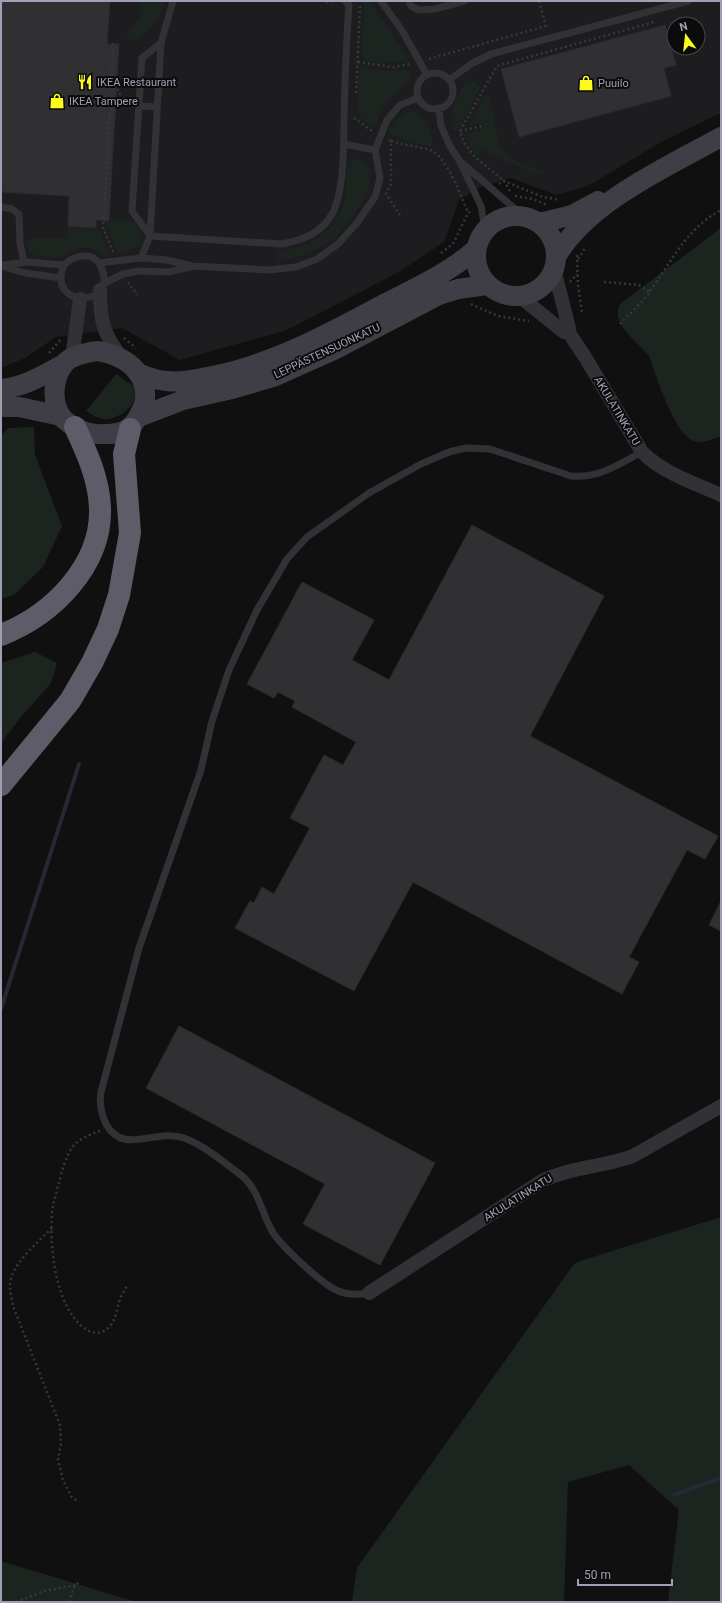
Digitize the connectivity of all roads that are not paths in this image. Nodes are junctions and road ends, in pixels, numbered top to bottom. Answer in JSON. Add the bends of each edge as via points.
{"nodes":[{"id":1,"x":173,"y":1,"type":"edge"},
{"id":2,"x":346,"y":1,"type":"edge"},
{"id":3,"x":381,"y":1,"type":"edge"},
{"id":4,"x":410,"y":1,"type":"edge"},
{"id":5,"x":422,"y":1,"type":"edge"},
{"id":6,"x":465,"y":1,"type":"edge"},
{"id":7,"x":688,"y":1,"type":"edge"},
{"id":8,"x":424,"y":10,"type":"junction"},
{"id":9,"x":160,"y":43,"type":"junction"},
{"id":10,"x":427,"y":75,"type":"junction"},
{"id":11,"x":449,"y":80,"type":"junction"},
{"id":12,"x":418,"y":98,"type":"junction"},
{"id":13,"x":139,"y":106,"type":"junction"},
{"id":14,"x":157,"y":107,"type":"junction"},
{"id":15,"x":439,"y":108,"type":"junction"},
{"id":16,"x":721,"y":137,"type":"edge"},
{"id":17,"x":344,"y":144,"type":"junction"},
{"id":18,"x":375,"y":150,"type":"junction"},
{"id":19,"x":459,"y":160,"type":"junction"},
{"id":20,"x":617,"y":195,"type":"junction"},
{"id":21,"x":1,"y":207,"type":"edge"},
{"id":22,"x":532,"y":220,"type":"junction"},
{"id":23,"x":486,"y":229,"type":"junction"},
{"id":24,"x":150,"y":236,"type":"junction"},
{"id":25,"x":476,"y":249,"type":"junction"},
{"id":26,"x":141,"y":258,"type":"junction"},
{"id":27,"x":24,"y":262,"type":"junction"},
{"id":28,"x":99,"y":263,"type":"junction"},
{"id":29,"x":555,"y":263,"type":"junction"},
{"id":30,"x":64,"y":265,"type":"junction"},
{"id":31,"x":1,"y":266,"type":"edge"},
{"id":32,"x":192,"y":266,"type":"junction"},
{"id":33,"x":61,"y":278,"type":"junction"},
{"id":34,"x":487,"y":284,"type":"junction"},
{"id":35,"x":101,"y":287,"type":"junction"},
{"id":36,"x":518,"y":296,"type":"junction"},
{"id":37,"x":80,"y":299,"type":"junction"},
{"id":38,"x":569,"y":333,"type":"junction"},
{"id":39,"x":123,"y":359,"type":"junction"},
{"id":40,"x":68,"y":361,"type":"junction"},
{"id":41,"x":140,"y":374,"type":"junction"},
{"id":42,"x":1,"y":389,"type":"edge"},
{"id":43,"x":1,"y":407,"type":"edge"},
{"id":44,"x":68,"y":422,"type":"junction"},
{"id":45,"x":134,"y":423,"type":"junction"},
{"id":46,"x":642,"y":452,"type":"junction"},
{"id":47,"x":721,"y":495,"type":"edge"},
{"id":48,"x":1,"y":635,"type":"edge"},
{"id":49,"x":1,"y":785,"type":"edge"},
{"id":50,"x":721,"y":1106,"type":"edge"},
{"id":51,"x":369,"y":1293,"type":"joint"}],
"edges":[{"from":1,"to":9,"type":"lane"},
{"from":2,"to":17,"type":"lane","via":[[349,5]]},
{"from":3,"to":10,"type":"lane"},
{"from":4,"to":8,"type":"lane","via":[[411,6]]},
{"from":5,"to":8,"type":"lane"},
{"from":6,"to":8,"type":"lane"},
{"from":7,"to":11,"type":"lane","via":[[490,54]]},
{"from":9,"to":13,"type":"lane","via":[[142,58]]},
{"from":9,"to":14,"type":"lane"},
{"from":10,"to":11,"type":"lane","via":[[437,73]]},
{"from":10,"to":12,"type":"lane","via":[[419,83]]},
{"from":11,"to":15,"type":"lane","via":[[453,93],[451,99]]},
{"from":12,"to":15,"type":"lane","via":[[428,108]]},
{"from":12,"to":18,"type":"lane","via":[[400,105],[387,120]]},
{"from":13,"to":14,"type":"lane"},
{"from":13,"to":24,"type":"lane","via":[[132,211]]},
{"from":14,"to":24,"type":"lane"},
{"from":15,"to":19,"type":"lane","via":[[441,126]]},
{"from":16,"to":20,"type":"main road"},
{"from":17,"to":18,"type":"lane"},
{"from":17,"to":24,"type":"lane","via":[[338,201],[325,224],[305,238],[282,244]]},
{"from":18,"to":32,"type":"lane","via":[[380,178],[374,197],[338,244],[317,259],[296,267],[270,270]]},
{"from":19,"to":22,"type":"lane"},
{"from":19,"to":23,"type":"lane","via":[[481,206]]},
{"from":20,"to":22,"type":"main road","via":[[602,198],[569,216]]},
{"from":20,"to":29,"type":"main road","via":[[578,229]]},
{"from":21,"to":27,"type":"lane","via":[[12,209],[19,214]]},
{"from":22,"to":23,"type":"main road","via":[[512,216],[493,222]]},
{"from":22,"to":29,"type":"main road","via":[[552,238],[556,247]]},
{"from":23,"to":25,"type":"main road"},
{"from":24,"to":26,"type":"lane"},
{"from":25,"to":34,"type":"main road","via":[[477,268]]},
{"from":25,"to":41,"type":"main road","name":"LEPPÄSTENSUONKATU","via":[[439,275],[309,344],[275,358],[231,372],[181,382],[165,382]]},
{"from":26,"to":28,"type":"lane"},
{"from":26,"to":32,"type":"lane","via":[[167,260]]},
{"from":27,"to":30,"type":"lane"},
{"from":27,"to":31,"type":"lane"},
{"from":28,"to":30,"type":"lane","via":[[81,256],[72,258]]},
{"from":28,"to":35,"type":"lane","via":[[104,273]]},
{"from":29,"to":36,"type":"main road","via":[[548,280],[540,289]]},
{"from":29,"to":38,"type":"street","name":"AKULATINKATU"},
{"from":30,"to":33,"type":"lane"},
{"from":31,"to":33,"type":"lane","via":[[25,273]]},
{"from":32,"to":35,"type":"lane","via":[[168,272],[123,274]]},
{"from":33,"to":37,"type":"lane","via":[[67,292]]},
{"from":34,"to":36,"type":"main road","via":[[502,293]]},
{"from":34,"to":45,"type":"main road","name":"LEPPÄSTENSUONKATU","via":[[439,295],[338,348],[273,377],[183,400]]},
{"from":35,"to":37,"type":"lane","via":[[94,295]]},
{"from":35,"to":39,"type":"street","via":[[102,322],[114,348]]},
{"from":36,"to":38,"type":"street","name":"AKULATINKATU","via":[[564,332]]},
{"from":37,"to":40,"type":"street"},
{"from":38,"to":46,"type":"street","name":"AKULATINKATU"},
{"from":39,"to":40,"type":"main road","via":[[110,352],[97,351],[82,353]]},
{"from":39,"to":41,"type":"main road"},
{"from":40,"to":42,"type":"main road","via":[[39,378],[14,388]]},
{"from":40,"to":44,"type":"main road","via":[[56,379],[54,390],[56,403]]},
{"from":41,"to":45,"type":"main road","via":[[145,386],[145,399]]},
{"from":43,"to":44,"type":"main road","via":[[19,407]]},
{"from":44,"to":45,"type":"main road","via":[[88,433],[103,434],[117,433]]},
{"from":44,"to":48,"type":"highway","via":[[89,456],[98,490],[100,522],[96,538],[79,574],[55,602],[38,616]]},
{"from":45,"to":49,"type":"highway","via":[[124,454],[130,533],[119,595],[108,629],[70,701]]},
{"from":46,"to":47,"type":"street","name":"AKULATINKATU","via":[[666,470]]},
{"from":46,"to":51,"type":"lane","via":[[602,473],[582,478],[490,449],[466,448],[421,464],[369,493],[307,537],[288,559],[257,610],[229,670],[212,720],[201,770],[139,948],[101,1092],[101,1110],[108,1128],[118,1138],[125,1140],[170,1135],[198,1144],[249,1181],[280,1242],[320,1280],[345,1294]]},
{"from":50,"to":51,"type":"street","name":"AKULATINKATU","via":[[633,1156],[568,1171],[542,1181]]}]}
